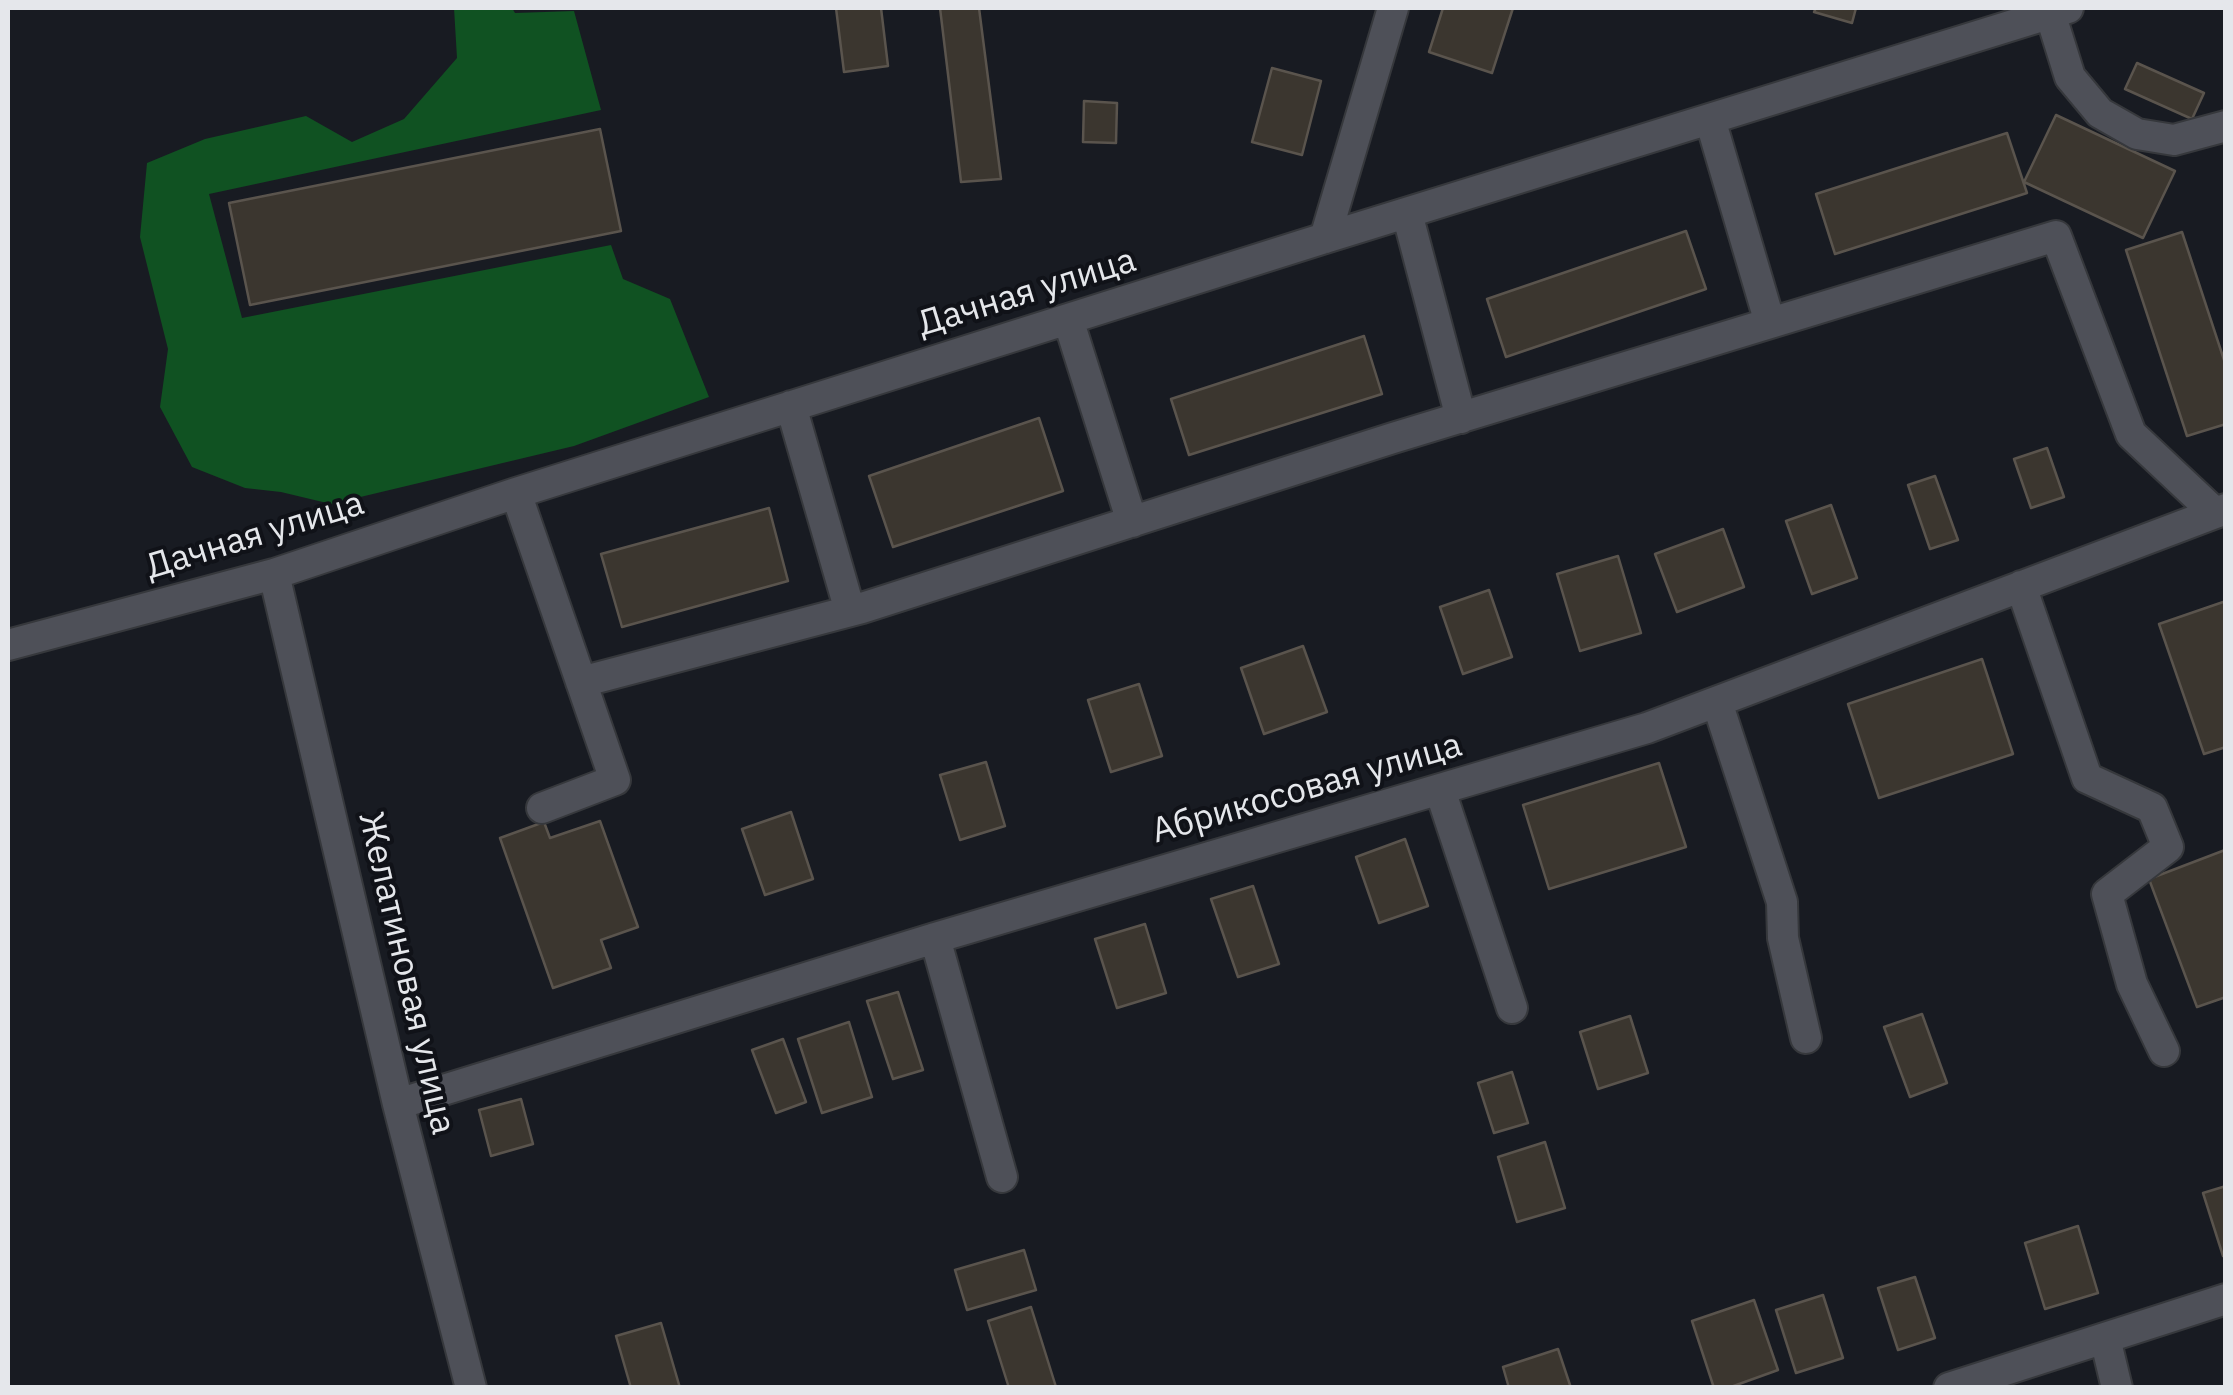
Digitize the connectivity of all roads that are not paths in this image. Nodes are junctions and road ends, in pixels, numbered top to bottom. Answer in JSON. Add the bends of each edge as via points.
{"nodes":[{"id":1,"x":1393,"y":8,"type":"edge"},
{"id":2,"x":2059,"y":10,"type":"edge"},
{"id":3,"x":1710,"y":119,"type":"junction"},
{"id":4,"x":2226,"y":126,"type":"edge"},
{"id":5,"x":1407,"y":213,"type":"junction"},
{"id":6,"x":1325,"y":238,"type":"junction"},
{"id":7,"x":1068,"y":319,"type":"junction"},
{"id":8,"x":1770,"y":324,"type":"junction"},
{"id":9,"x":791,"y":406,"type":"junction"},
{"id":10,"x":1461,"y":418,"type":"junction"},
{"id":11,"x":516,"y":493,"type":"junction"},
{"id":12,"x":2220,"y":511,"type":"edge"},
{"id":13,"x":1132,"y":522,"type":"junction"},
{"id":14,"x":274,"y":574,"type":"junction"},
{"id":15,"x":2021,"y":586,"type":"junction"},
{"id":16,"x":850,"y":611,"type":"junction"},
{"id":17,"x":8,"y":645,"type":"edge"},
{"id":18,"x":581,"y":682,"type":"junction"},
{"id":19,"x":1717,"y":702,"type":"junction"},
{"id":20,"x":1440,"y":790,"type":"junction"},
{"id":21,"x":542,"y":808,"type":"dead end"},
{"id":22,"x":935,"y":938,"type":"junction"},
{"id":23,"x":1512,"y":1008,"type":"dead end"},
{"id":24,"x":1806,"y":1038,"type":"dead end"},
{"id":25,"x":2164,"y":1050,"type":"dead end"},
{"id":26,"x":398,"y":1104,"type":"junction"},
{"id":27,"x":1002,"y":1177,"type":"dead end"},
{"id":28,"x":2226,"y":1298,"type":"edge"},
{"id":29,"x":2105,"y":1338,"type":"junction"},
{"id":30,"x":470,"y":1388,"type":"edge"},
{"id":31,"x":1949,"y":1388,"type":"edge"},
{"id":32,"x":2117,"y":1388,"type":"edge"}],
"edges":[{"from":1,"to":6,"type":"street"},
{"from":2,"to":3,"type":"street","name":"Дачная улица"},
{"from":2,"to":4,"type":"street","via":[[2070,77],[2100,112],[2137,134],[2174,140]]},
{"from":3,"to":5,"type":"street","name":"Дачная улица"},
{"from":3,"to":8,"type":"street"},
{"from":5,"to":6,"type":"street","name":"Дачная улица"},
{"from":5,"to":10,"type":"street"},
{"from":6,"to":7,"type":"street","name":"Дачная улица"},
{"from":7,"to":9,"type":"street","name":"Дачная улица"},
{"from":7,"to":13,"type":"street"},
{"from":8,"to":10,"type":"street"},
{"from":8,"to":12,"type":"street","via":[[2056,236],[2130,434]]},
{"from":9,"to":11,"type":"street","name":"Дачная улица"},
{"from":9,"to":16,"type":"street"},
{"from":10,"to":13,"type":"street"},
{"from":11,"to":14,"type":"street","name":"Дачная улица"},
{"from":11,"to":18,"type":"street"},
{"from":12,"to":15,"type":"street","name":"Абрикосовая улица"},
{"from":13,"to":16,"type":"street"},
{"from":14,"to":17,"type":"street","name":"Дачная улица"},
{"from":14,"to":26,"type":"street","name":"Желатиновая улица"},
{"from":15,"to":19,"type":"street","name":"Абрикосовая улица"},
{"from":15,"to":25,"type":"street","via":[[2087,778],[2152,808],[2168,847],[2108,894],[2132,984]]},
{"from":16,"to":18,"type":"street"},
{"from":18,"to":21,"type":"street","via":[[615,780]]},
{"from":19,"to":20,"type":"street","name":"Абрикосовая улица"},
{"from":19,"to":24,"type":"street","via":[[1782,902],[1782,938]]},
{"from":20,"to":22,"type":"street","name":"Абрикосовая улица"},
{"from":20,"to":23,"type":"street"},
{"from":22,"to":26,"type":"street","name":"Абрикосовая улица"},
{"from":22,"to":27,"type":"street"},
{"from":26,"to":30,"type":"street","name":"Желатиновая улица"},
{"from":28,"to":29,"type":"street"},
{"from":29,"to":31,"type":"street"},
{"from":29,"to":32,"type":"street"}]}
